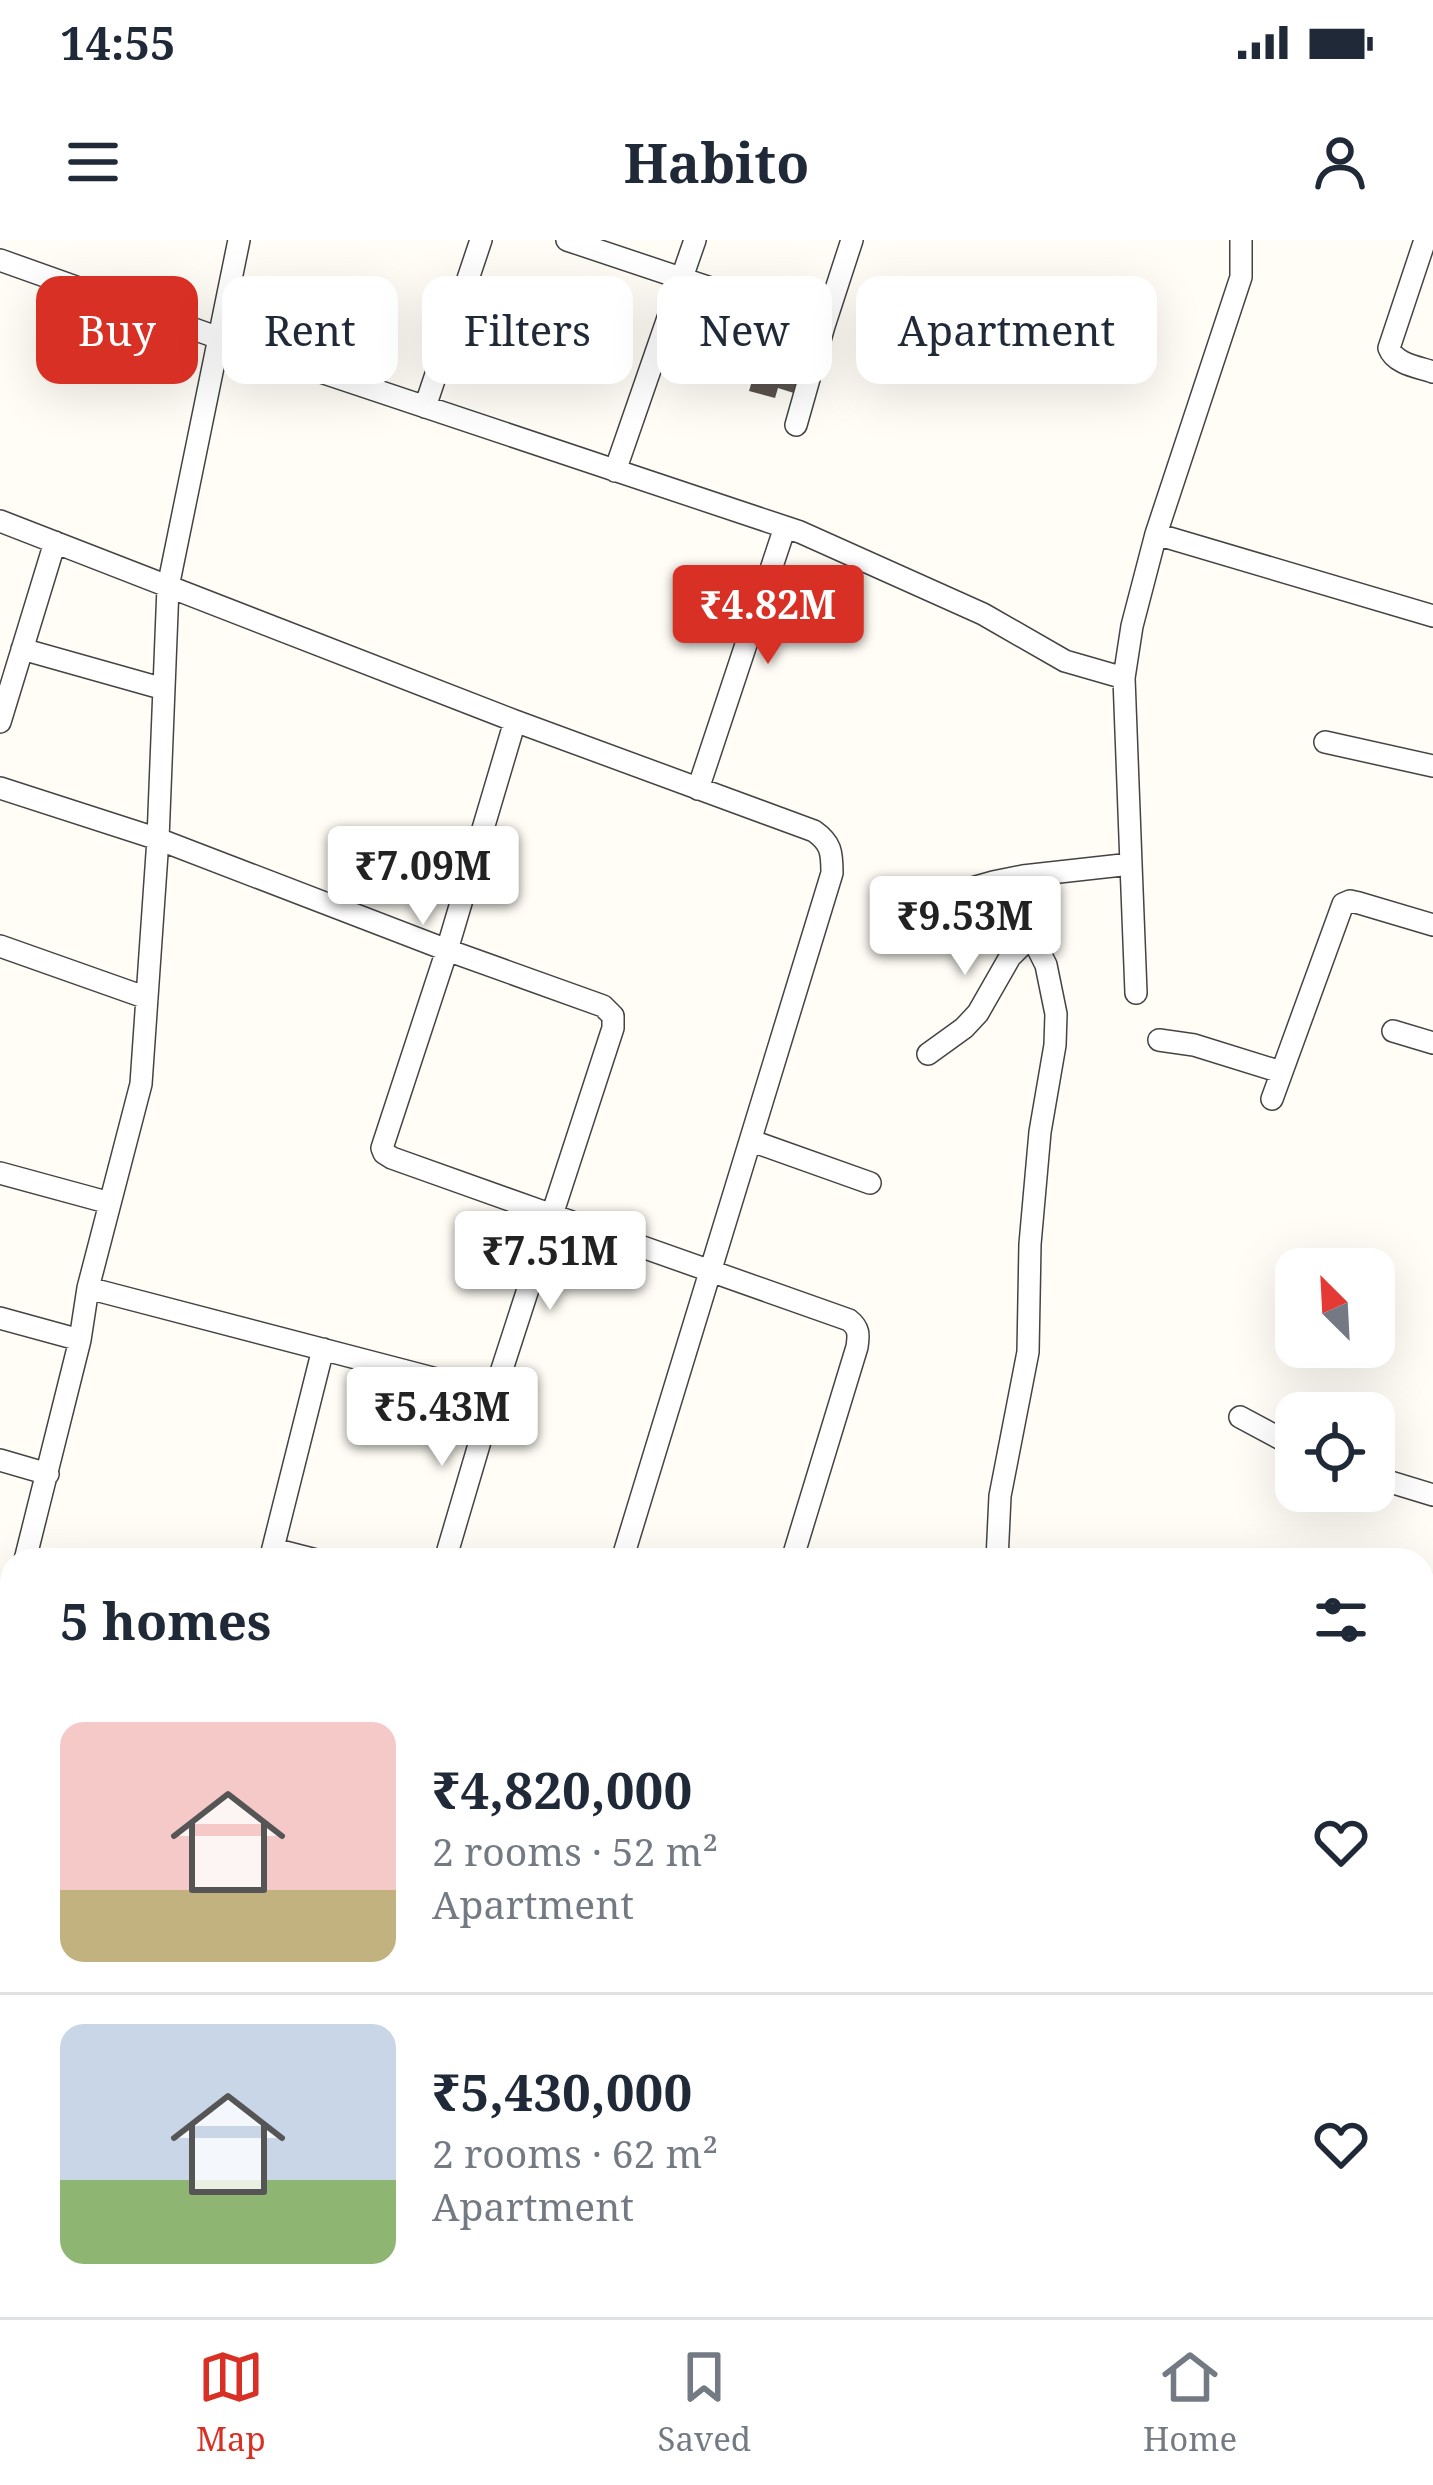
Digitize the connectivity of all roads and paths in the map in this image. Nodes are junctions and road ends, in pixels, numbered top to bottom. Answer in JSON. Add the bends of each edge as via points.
{"nodes":[{"id":1,"x":239,"y":240,"type":"edge"},
{"id":2,"x":481,"y":240,"type":"edge"},
{"id":3,"x":567,"y":240,"type":"edge"},
{"id":4,"x":695,"y":240,"type":"edge"},
{"id":5,"x":852,"y":240,"type":"edge"},
{"id":6,"x":1241,"y":240,"type":"edge"},
{"id":7,"x":1425,"y":240,"type":"edge"},
{"id":8,"x":0,"y":260,"type":"edge"},
{"id":9,"x":670,"y":276,"type":"edge"},
{"id":10,"x":682,"y":276,"type":"edge"},
{"id":11,"x":832,"y":301,"type":"edge"},
{"id":12,"x":219,"y":338,"type":"junction"},
{"id":13,"x":657,"y":349,"type":"edge"},
{"id":14,"x":1433,"y":372,"type":"edge"},
{"id":15,"x":807,"y":384,"type":"edge"},
{"id":16,"x":425,"y":407,"type":"junction"},
{"id":17,"x":796,"y":424,"type":"dead end"},
{"id":18,"x":615,"y":471,"type":"junction"},
{"id":19,"x":0,"y":521,"type":"edge"},
{"id":20,"x":785,"y":527,"type":"junction"},
{"id":21,"x":1156,"y":534,"type":"junction"},
{"id":22,"x":55,"y":542,"type":"junction"},
{"id":23,"x":168,"y":587,"type":"junction"},
{"id":24,"x":1433,"y":616,"type":"edge"},
{"id":25,"x":22,"y":649,"type":"junction"},
{"id":26,"x":1124,"y":678,"type":"junction"},
{"id":27,"x":164,"y":689,"type":"junction"},
{"id":28,"x":515,"y":721,"type":"junction"},
{"id":29,"x":0,"y":722,"type":"edge"},
{"id":30,"x":1325,"y":742,"type":"dead end"},
{"id":31,"x":1433,"y":766,"type":"edge"},
{"id":32,"x":0,"y":788,"type":"edge"},
{"id":33,"x":698,"y":789,"type":"junction"},
{"id":34,"x":158,"y":839,"type":"junction"},
{"id":35,"x":1131,"y":864,"type":"junction"},
{"id":36,"x":1023,"y":876,"type":"junction"},
{"id":37,"x":908,"y":906,"type":"dead end"},
{"id":38,"x":1433,"y":925,"type":"edge"},
{"id":39,"x":1030,"y":935,"type":"junction"},
{"id":40,"x":0,"y":946,"type":"edge"},
{"id":41,"x":447,"y":950,"type":"junction"},
{"id":42,"x":1136,"y":993,"type":"dead end"},
{"id":43,"x":147,"y":998,"type":"junction"},
{"id":44,"x":1394,"y":1031,"type":"dead end"},
{"id":45,"x":1160,"y":1040,"type":"dead end"},
{"id":46,"x":1433,"y":1043,"type":"edge"},
{"id":47,"x":928,"y":1054,"type":"dead end"},
{"id":48,"x":1281,"y":1072,"type":"junction"},
{"id":49,"x":1272,"y":1099,"type":"dead end"},
{"id":50,"x":752,"y":1141,"type":"junction"},
{"id":51,"x":0,"y":1173,"type":"edge"},
{"id":52,"x":871,"y":1183,"type":"dead end"},
{"id":53,"x":110,"y":1203,"type":"junction"},
{"id":54,"x":552,"y":1215,"type":"junction"},
{"id":55,"x":711,"y":1271,"type":"junction"},
{"id":56,"x":88,"y":1288,"type":"junction"},
{"id":57,"x":0,"y":1318,"type":"edge"},
{"id":58,"x":80,"y":1340,"type":"junction"},
{"id":59,"x":323,"y":1349,"type":"junction"},
{"id":60,"x":494,"y":1394,"type":"junction"},
{"id":61,"x":1240,"y":1417,"type":"dead end"},
{"id":62,"x":1275,"y":1436,"type":"edge"},
{"id":63,"x":0,"y":1460,"type":"edge"},
{"id":64,"x":48,"y":1474,"type":"junction"},
{"id":65,"x":1395,"y":1483,"type":"edge"},
{"id":66,"x":1433,"y":1495,"type":"edge"},
{"id":67,"x":28,"y":1548,"type":"edge"},
{"id":68,"x":273,"y":1548,"type":"edge"},
{"id":69,"x":449,"y":1548,"type":"edge"},
{"id":70,"x":626,"y":1548,"type":"edge"},
{"id":71,"x":796,"y":1548,"type":"edge"},
{"id":72,"x":998,"y":1548,"type":"edge"}],
"edges":[{"from":1,"to":12,"type":"street"},
{"from":2,"to":16,"type":"street"},
{"from":3,"to":9,"type":"street"},
{"from":4,"to":10,"type":"street"},
{"from":5,"to":11,"type":"street"},
{"from":6,"to":21,"type":"street","via":[[1241,277]]},
{"from":7,"to":14,"type":"street","via":[[1389,348],[1398,360]]},
{"from":8,"to":12,"type":"street"},
{"from":12,"to":16,"type":"street"},
{"from":12,"to":23,"type":"street"},
{"from":13,"to":18,"type":"street"},
{"from":15,"to":17,"type":"street"},
{"from":16,"to":18,"type":"street"},
{"from":18,"to":20,"type":"street"},
{"from":19,"to":22,"type":"street"},
{"from":20,"to":26,"type":"street","via":[[983,614],[1065,661]]},
{"from":20,"to":33,"type":"street"},
{"from":21,"to":24,"type":"street"},
{"from":21,"to":26,"type":"street"},
{"from":22,"to":23,"type":"street"},
{"from":22,"to":25,"type":"street"},
{"from":23,"to":27,"type":"street"},
{"from":23,"to":28,"type":"street"},
{"from":25,"to":27,"type":"street"},
{"from":25,"to":29,"type":"street"},
{"from":26,"to":35,"type":"street"},
{"from":27,"to":34,"type":"street"},
{"from":28,"to":33,"type":"street"},
{"from":28,"to":41,"type":"street"},
{"from":30,"to":31,"type":"street"},
{"from":32,"to":34,"type":"street"},
{"from":33,"to":50,"type":"street","via":[[814,831],[832,853]]},
{"from":34,"to":41,"type":"street"},
{"from":34,"to":43,"type":"street"},
{"from":35,"to":36,"type":"street"},
{"from":35,"to":42,"type":"street"},
{"from":36,"to":37,"type":"street"},
{"from":36,"to":39,"type":"street"},
{"from":38,"to":48,"type":"street","via":[[1343,904]]},
{"from":39,"to":47,"type":"street","via":[[978,1012]]},
{"from":39,"to":72,"type":"street","via":[[1057,1014],[1031,1225],[1028,1352]]},
{"from":40,"to":43,"type":"street"},
{"from":41,"to":54,"type":"street","via":[[613,1016]]},
{"from":41,"to":54,"type":"street","via":[[382,1148]]},
{"from":43,"to":53,"type":"street","via":[[141,1084]]},
{"from":44,"to":46,"type":"street"},
{"from":45,"to":48,"type":"street"},
{"from":48,"to":49,"type":"street"},
{"from":50,"to":52,"type":"street"},
{"from":50,"to":55,"type":"street"},
{"from":51,"to":53,"type":"street"},
{"from":53,"to":56,"type":"street"},
{"from":54,"to":55,"type":"street"},
{"from":54,"to":60,"type":"street"},
{"from":55,"to":70,"type":"street"},
{"from":55,"to":71,"type":"street","via":[[849,1320],[859,1334]]},
{"from":56,"to":58,"type":"street"},
{"from":56,"to":59,"type":"street"},
{"from":57,"to":58,"type":"street"},
{"from":58,"to":64,"type":"street"},
{"from":59,"to":60,"type":"street"},
{"from":59,"to":68,"type":"street"},
{"from":60,"to":69,"type":"street"},
{"from":61,"to":62,"type":"street"},
{"from":63,"to":64,"type":"street"},
{"from":64,"to":67,"type":"street"},
{"from":65,"to":66,"type":"street"}]}
